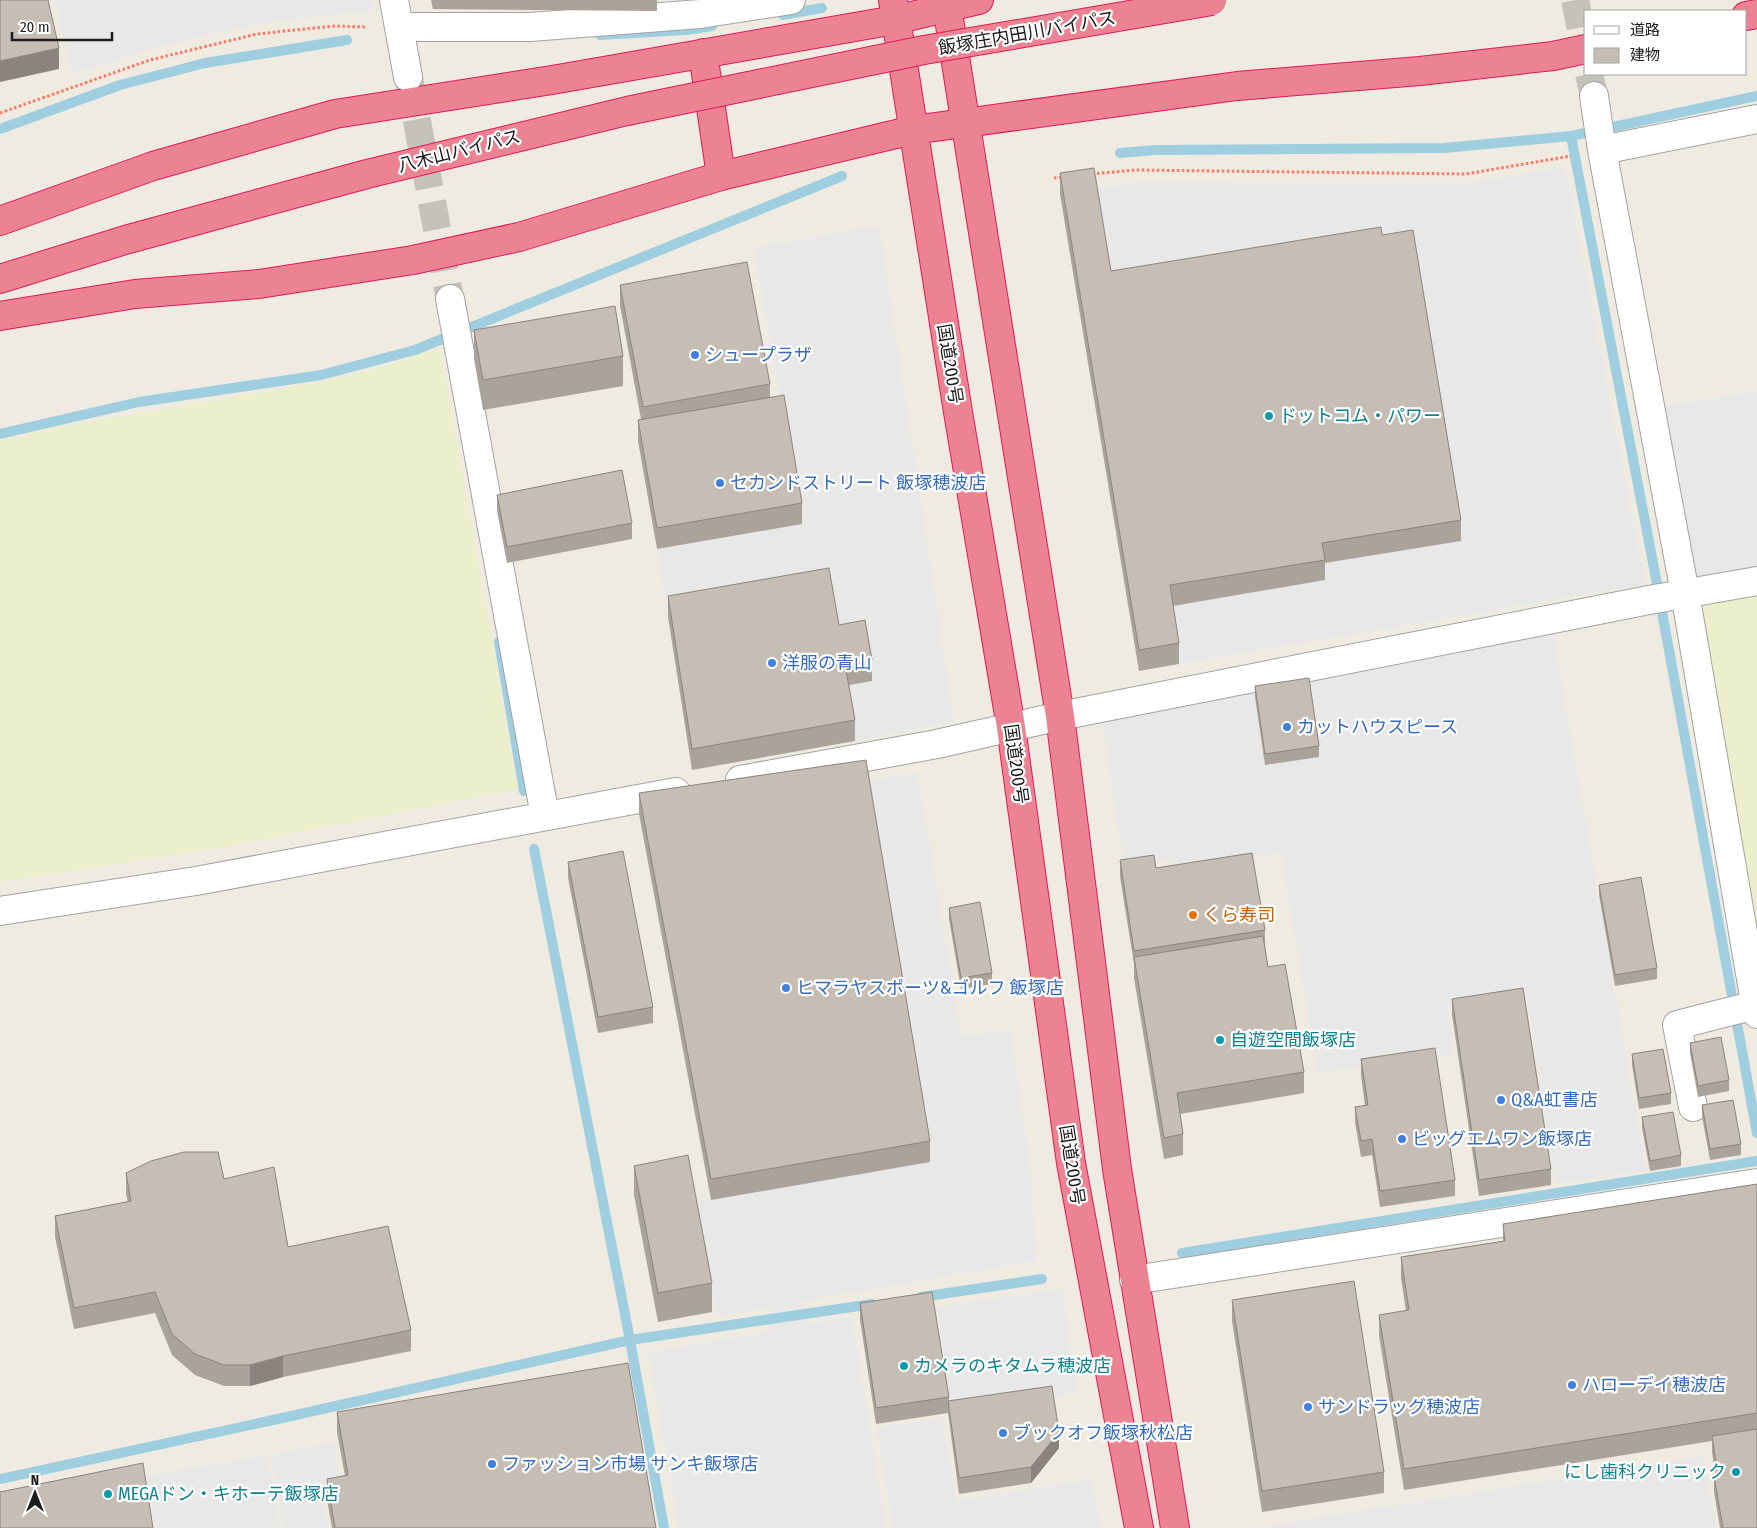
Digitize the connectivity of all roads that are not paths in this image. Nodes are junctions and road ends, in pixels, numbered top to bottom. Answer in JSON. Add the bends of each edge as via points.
{"nodes":[{"id":1,"x":394,"y":0,"type":"edge"},
{"id":2,"x":791,"y":0,"type":"edge"},
{"id":3,"x":979,"y":0,"type":"edge"},
{"id":4,"x":1215,"y":1,"type":"edge"},
{"id":5,"x":946,"y":4,"type":"edge"},
{"id":6,"x":894,"y":10,"type":"edge"},
{"id":7,"x":399,"y":27,"type":"junction"},
{"id":8,"x":1584,"y":48,"type":"edge"},
{"id":9,"x":924,"y":50,"type":"joint"},
{"id":10,"x":703,"y":54,"type":"junction"},
{"id":11,"x":408,"y":77,"type":"tunnel mouth"},
{"id":12,"x":1757,"y":119,"type":"edge"},
{"id":13,"x":966,"y":122,"type":"junction"},
{"id":14,"x":913,"y":130,"type":"junction"},
{"id":15,"x":721,"y":176,"type":"junction"},
{"id":16,"x":0,"y":221,"type":"edge"},
{"id":17,"x":0,"y":279,"type":"edge"},
{"id":18,"x":452,"y":308,"type":"tunnel mouth"},
{"id":19,"x":0,"y":316,"type":"edge"},
{"id":20,"x":1757,"y":581,"type":"edge"},
{"id":21,"x":1667,"y":597,"type":"junction"},
{"id":22,"x":1060,"y":716,"type":"junction"},
{"id":23,"x":1011,"y":727,"type":"junction"},
{"id":24,"x":545,"y":816,"type":"junction"},
{"id":25,"x":0,"y":911,"type":"edge"},
{"id":26,"x":1744,"y":1011,"type":"edge"},
{"id":27,"x":1692,"y":1108,"type":"dead end"},
{"id":28,"x":1757,"y":1182,"type":"edge"},
{"id":29,"x":1134,"y":1280,"type":"junction"},
{"id":30,"x":1139,"y":1528,"type":"edge"},
{"id":31,"x":1175,"y":1528,"type":"edge"}],
"edges":[{"from":1,"to":7,"type":"street"},
{"from":2,"to":7,"type":"street","via":[[700,14],[530,27]]},
{"from":3,"to":5,"type":"highway"},
{"from":4,"to":9,"type":"highway","name":"飯塚庄内田川バイパス","bridge":true},
{"from":5,"to":6,"type":"highway"},
{"from":5,"to":13,"type":"highway"},
{"from":6,"to":10,"type":"highway"},
{"from":6,"to":14,"type":"highway","name":"国道200号"},
{"from":7,"to":11,"type":"street"},
{"from":8,"to":13,"type":"highway","via":[[1553,56],[1237,86]]},
{"from":9,"to":17,"type":"highway","name":"八木山バイパス","bridge":true,"via":[[627,111],[367,174],[125,240]]},
{"from":10,"to":15,"type":"highway"},
{"from":10,"to":16,"type":"highway","via":[[335,114],[153,166]]},
{"from":12,"to":21,"type":"street","via":[[1598,125]]},
{"from":13,"to":14,"type":"highway"},
{"from":13,"to":22,"type":"highway"},
{"from":14,"to":15,"type":"highway"},
{"from":14,"to":23,"type":"highway","name":"国道200号"},
{"from":15,"to":19,"type":"highway","via":[[519,236],[413,260],[259,284],[135,294]]},
{"from":18,"to":24,"type":"street"},
{"from":20,"to":21,"type":"street"},
{"from":21,"to":22,"type":"street"},
{"from":21,"to":26,"type":"street"},
{"from":22,"to":23,"type":"street"},
{"from":22,"to":29,"type":"highway"},
{"from":23,"to":24,"type":"street","via":[[937,744]]},
{"from":23,"to":30,"type":"highway","name":"国道200号","via":[[1070,1163]]},
{"from":24,"to":25,"type":"street","via":[[196,881]]},
{"from":26,"to":27,"type":"street","via":[[1677,1025]]},
{"from":28,"to":29,"type":"street"},
{"from":29,"to":31,"type":"highway"}]}
